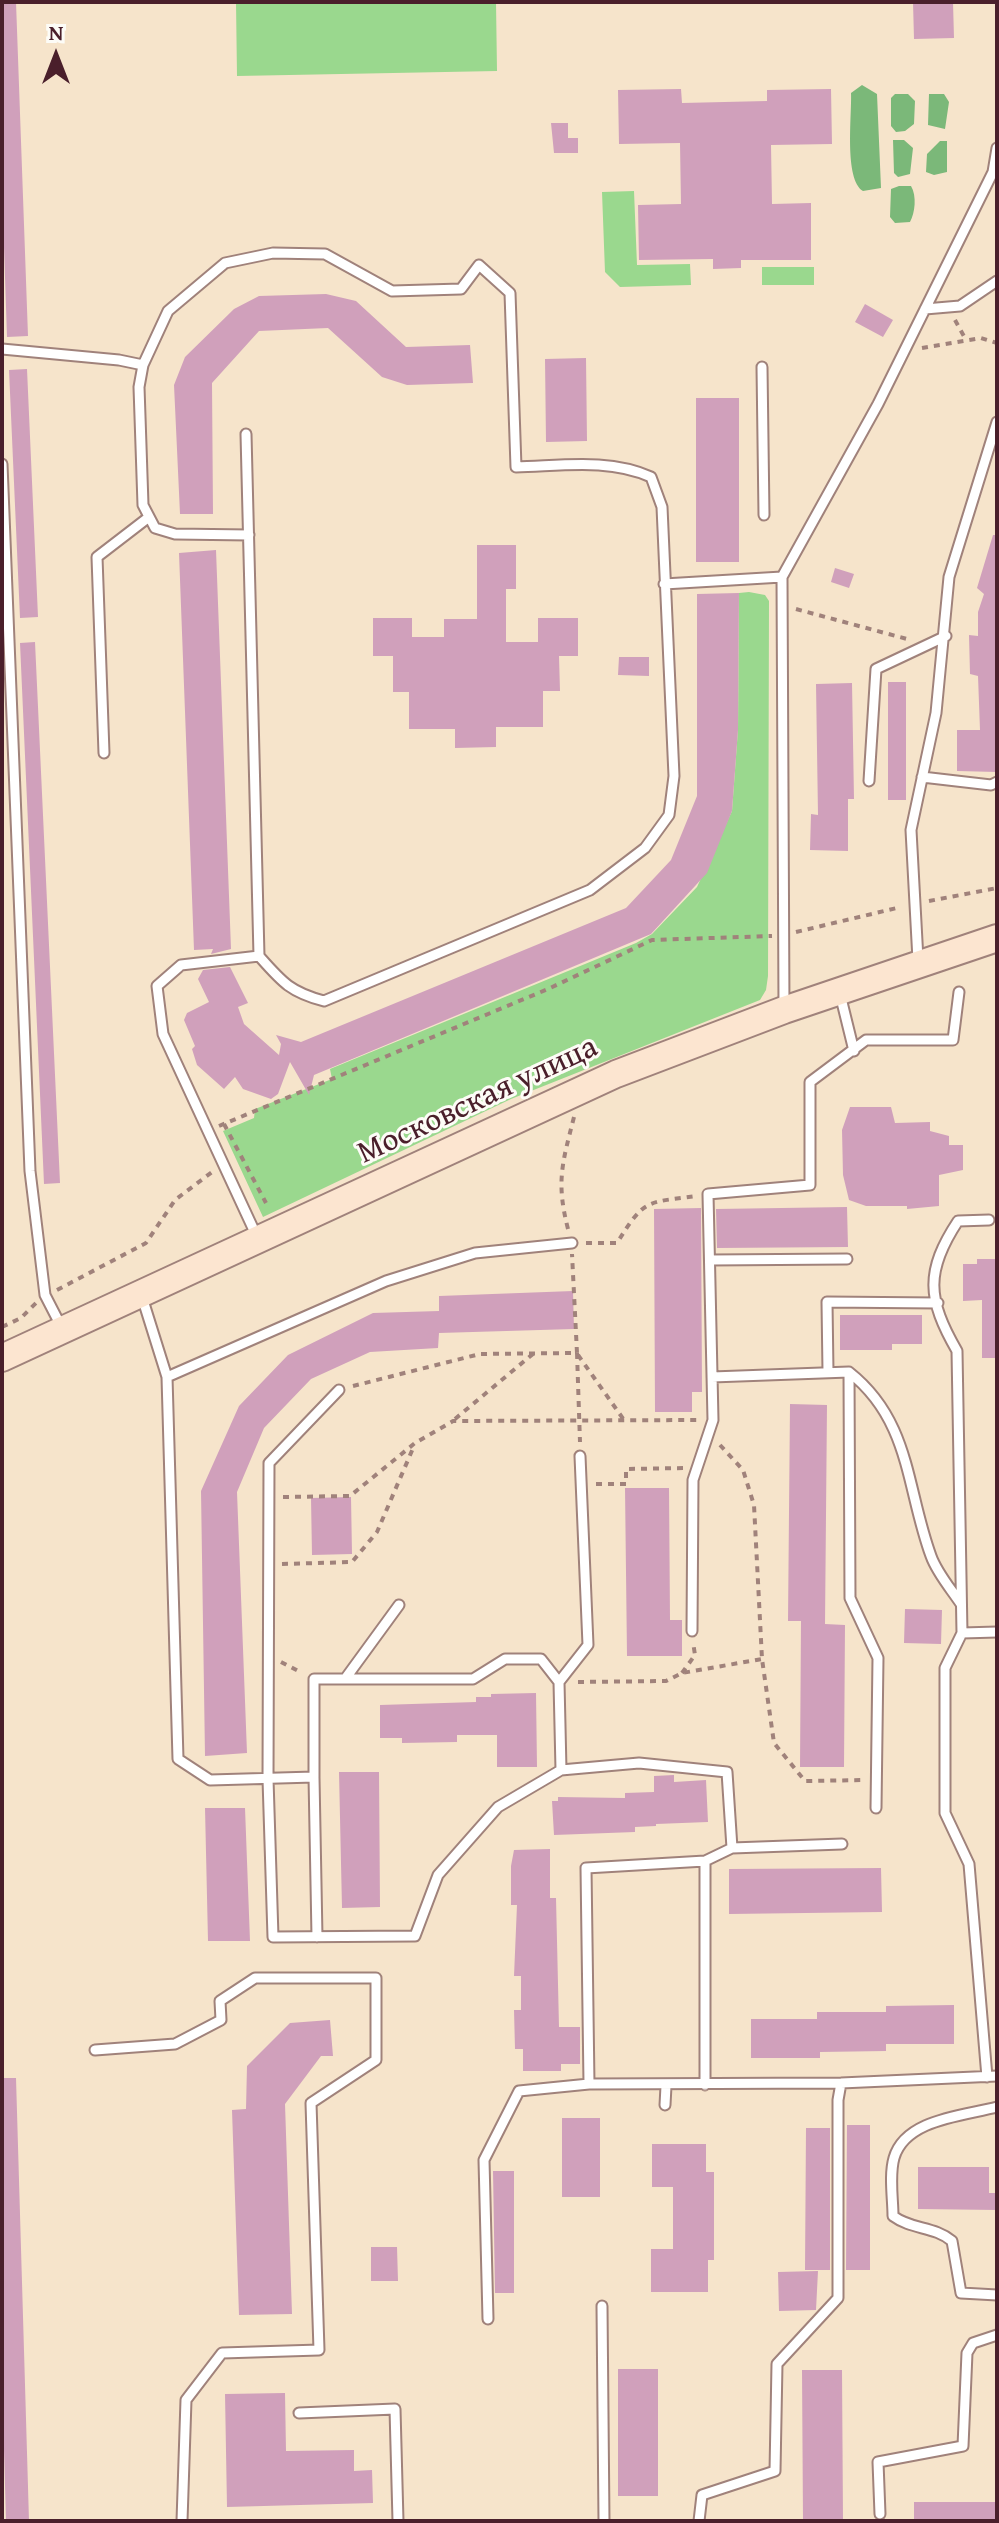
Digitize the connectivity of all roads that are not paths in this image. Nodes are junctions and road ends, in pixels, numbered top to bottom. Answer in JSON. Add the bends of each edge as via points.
{"nodes":[{"id":1,"x":997,"y":148,"type":"edge"},
{"id":2,"x":996,"y":162,"type":"edge"},
{"id":3,"x":997,"y":281,"type":"edge"},
{"id":4,"x":925,"y":309,"type":"junction"},
{"id":5,"x":2,"y":349,"type":"edge"},
{"id":6,"x":143,"y":365,"type":"junction"},
{"id":7,"x":762,"y":367,"type":"dead end"},
{"id":8,"x":997,"y":422,"type":"edge"},
{"id":9,"x":246,"y":434,"type":"dead end"},
{"id":10,"x":2,"y":464,"type":"edge"},
{"id":11,"x":764,"y":515,"type":"dead end"},
{"id":12,"x":149,"y":517,"type":"junction"},
{"id":13,"x":249,"y":535,"type":"junction"},
{"id":14,"x":782,"y":577,"type":"junction"},
{"id":15,"x":664,"y":584,"type":"junction"},
{"id":16,"x":946,"y":636,"type":"junction"},
{"id":17,"x":6,"y":689,"type":"edge"},
{"id":18,"x":104,"y":753,"type":"dead end"},
{"id":19,"x":922,"y":777,"type":"junction"},
{"id":20,"x":869,"y":781,"type":"dead end"},
{"id":21,"x":997,"y":782,"type":"edge"},
{"id":22,"x":997,"y":938,"type":"edge"},
{"id":23,"x":259,"y":956,"type":"junction"},
{"id":24,"x":918,"y":964,"type":"junction"},
{"id":25,"x":839,"y":991,"type":"junction"},
{"id":26,"x":959,"y":992,"type":"dead end"},
{"id":27,"x":784,"y":1010,"type":"junction"},
{"id":28,"x":854,"y":1051,"type":"junction"},
{"id":29,"x":989,"y":1220,"type":"dead end"},
{"id":30,"x":260,"y":1241,"type":"junction"},
{"id":31,"x":572,"y":1243,"type":"road end"},
{"id":32,"x":847,"y":1259,"type":"dead end"},
{"id":33,"x":710,"y":1260,"type":"junction"},
{"id":34,"x":141,"y":1296,"type":"junction"},
{"id":35,"x":938,"y":1303,"type":"junction"},
{"id":36,"x":63,"y":1331,"type":"junction"},
{"id":37,"x":2,"y":1358,"type":"edge"},
{"id":38,"x":828,"y":1372,"type":"junction"},
{"id":39,"x":849,"y":1372,"type":"junction"},
{"id":40,"x":167,"y":1377,"type":"junction"},
{"id":41,"x":712,"y":1377,"type":"junction"},
{"id":42,"x":339,"y":1390,"type":"road end"},
{"id":43,"x":580,"y":1456,"type":"road end"},
{"id":44,"x":961,"y":1604,"type":"junction"},
{"id":45,"x":399,"y":1605,"type":"dead end"},
{"id":46,"x":692,"y":1631,"type":"road end"},
{"id":47,"x":997,"y":1632,"type":"edge"},
{"id":48,"x":962,"y":1633,"type":"junction"},
{"id":49,"x":345,"y":1679,"type":"junction"},
{"id":50,"x":559,"y":1682,"type":"junction"},
{"id":51,"x":561,"y":1770,"type":"junction"},
{"id":52,"x":314,"y":1777,"type":"junction"},
{"id":53,"x":268,"y":1779,"type":"junction"},
{"id":54,"x":876,"y":1808,"type":"dead end"},
{"id":55,"x":842,"y":1844,"type":"dead end"},
{"id":56,"x":732,"y":1848,"type":"junction"},
{"id":57,"x":705,"y":1861,"type":"junction"},
{"id":58,"x":317,"y":1937,"type":"junction"},
{"id":59,"x":95,"y":2050,"type":"dead end"},
{"id":60,"x":992,"y":2076,"type":"edge"},
{"id":61,"x":841,"y":2083,"type":"junction"},
{"id":62,"x":589,"y":2084,"type":"junction"},
{"id":63,"x":705,"y":2085,"type":"junction"},
{"id":64,"x":666,"y":2086,"type":"junction"},
{"id":65,"x":665,"y":2105,"type":"dead end"},
{"id":66,"x":997,"y":2107,"type":"edge"},
{"id":67,"x":997,"y":2295,"type":"edge"},
{"id":68,"x":602,"y":2306,"type":"dead end"},
{"id":69,"x":488,"y":2319,"type":"dead end"},
{"id":70,"x":997,"y":2335,"type":"edge"},
{"id":71,"x":299,"y":2413,"type":"dead end"},
{"id":72,"x":880,"y":2514,"type":"dead end"},
{"id":73,"x":182,"y":2521,"type":"edge"},
{"id":74,"x":398,"y":2521,"type":"edge"},
{"id":75,"x":604,"y":2521,"type":"edge"},
{"id":76,"x":699,"y":2521,"type":"edge"}],
"edges":[{"from":1,"to":2,"type":"lane"},
{"from":2,"to":4,"type":"lane"},
{"from":3,"to":4,"type":"lane","via":[[960,306]]},
{"from":4,"to":14,"type":"lane"},
{"from":5,"to":6,"type":"lane"},
{"from":6,"to":12,"type":"lane","via":[[143,505]]},
{"from":6,"to":15,"type":"lane","via":[[168,311],[225,263],[273,253],[325,254],[392,291],[461,289],[479,265],[510,293],[516,467],[601,464],[651,477],[662,507]]},
{"from":7,"to":11,"type":"lane"},
{"from":8,"to":16,"type":"lane","via":[[949,577]]},
{"from":9,"to":13,"type":"lane"},
{"from":10,"to":17,"type":"lane"},
{"from":12,"to":13,"type":"lane","via":[[155,528],[175,534]]},
{"from":12,"to":18,"type":"lane","via":[[97,557]]},
{"from":13,"to":23,"type":"lane"},
{"from":14,"to":15,"type":"lane"},
{"from":14,"to":27,"type":"lane"},
{"from":15,"to":23,"type":"lane","via":[[674,776],[669,815],[645,848],[590,890],[324,1001],[293,993]]},
{"from":16,"to":19,"type":"lane"},
{"from":16,"to":20,"type":"lane","via":[[876,669]]},
{"from":17,"to":36,"type":"lane","via":[[30,1171],[45,1295]]},
{"from":19,"to":21,"type":"lane"},
{"from":19,"to":24,"type":"lane","via":[[911,830]]},
{"from":22,"to":24,"type":"main road","name":"Московская улица"},
{"from":23,"to":30,"type":"lane","via":[[181,965],[157,986],[163,1034]]},
{"from":24,"to":25,"type":"main road","name":"Московская улица"},
{"from":25,"to":27,"type":"main road","name":"Московская улица"},
{"from":25,"to":28,"type":"lane"},
{"from":26,"to":28,"type":"lane","via":[[953,1040],[866,1040]]},
{"from":27,"to":30,"type":"main road","name":"Московская улица","via":[[616,1074]]},
{"from":28,"to":33,"type":"lane","via":[[810,1082],[810,1185],[708,1194]]},
{"from":29,"to":35,"type":"lane","via":[[958,1221],[939,1249],[932,1274]]},
{"from":30,"to":34,"type":"main road","name":"Московская улица"},
{"from":31,"to":40,"type":"lane","via":[[475,1253],[386,1281]]},
{"from":32,"to":33,"type":"lane"},
{"from":33,"to":41,"type":"lane"},
{"from":34,"to":36,"type":"main road","name":"Московская улица"},
{"from":34,"to":40,"type":"lane"},
{"from":35,"to":38,"type":"lane","via":[[827,1302]]},
{"from":35,"to":44,"type":"lane","via":[[940,1322],[957,1351]]},
{"from":36,"to":37,"type":"main road","name":"Московская улица"},
{"from":38,"to":39,"type":"lane"},
{"from":38,"to":41,"type":"lane"},
{"from":39,"to":44,"type":"lane","via":[[873,1390],[898,1434],[932,1559]]},
{"from":39,"to":54,"type":"lane","via":[[850,1598],[878,1658]]},
{"from":40,"to":53,"type":"lane","via":[[178,1759],[210,1780]]},
{"from":41,"to":46,"type":"lane","via":[[713,1420],[693,1480]]},
{"from":42,"to":53,"type":"lane","via":[[269,1463]]},
{"from":43,"to":50,"type":"lane","via":[[588,1645]]},
{"from":44,"to":48,"type":"lane"},
{"from":45,"to":49,"type":"lane"},
{"from":47,"to":48,"type":"lane"},
{"from":48,"to":60,"type":"lane","via":[[945,1668],[945,1813],[969,1864]]},
{"from":49,"to":50,"type":"lane","via":[[473,1679],[505,1659],[541,1659]]},
{"from":49,"to":52,"type":"lane","via":[[314,1679]]},
{"from":50,"to":51,"type":"lane"},
{"from":51,"to":56,"type":"lane","via":[[639,1763],[727,1772]]},
{"from":51,"to":58,"type":"lane","via":[[498,1807],[438,1875],[415,1936]]},
{"from":52,"to":53,"type":"lane"},
{"from":52,"to":58,"type":"lane"},
{"from":53,"to":58,"type":"lane","via":[[273,1937]]},
{"from":55,"to":56,"type":"lane"},
{"from":56,"to":57,"type":"lane"},
{"from":57,"to":62,"type":"lane","via":[[586,1868],[594,2050]]},
{"from":57,"to":63,"type":"lane"},
{"from":59,"to":73,"type":"lane","via":[[175,2044],[221,2020],[220,2001],[255,1978],[376,1978],[376,2060],[311,2103],[319,2350],[222,2353],[186,2400]]},
{"from":60,"to":61,"type":"lane"},
{"from":61,"to":63,"type":"lane"},
{"from":61,"to":76,"type":"lane","via":[[838,2298],[777,2364],[775,2471],[702,2495]]},
{"from":62,"to":64,"type":"lane"},
{"from":62,"to":69,"type":"lane","via":[[519,2091],[484,2160]]},
{"from":63,"to":64,"type":"lane"},
{"from":64,"to":65,"type":"lane"},
{"from":66,"to":67,"type":"lane","via":[[932,2123],[905,2137],[893,2160],[893,2216],[908,2227],[940,2231],[952,2241],[961,2293]]},
{"from":68,"to":75,"type":"lane"},
{"from":70,"to":72,"type":"lane","via":[[973,2343],[967,2353],[963,2446],[878,2462]]},
{"from":71,"to":74,"type":"lane","via":[[395,2409]]}]}
